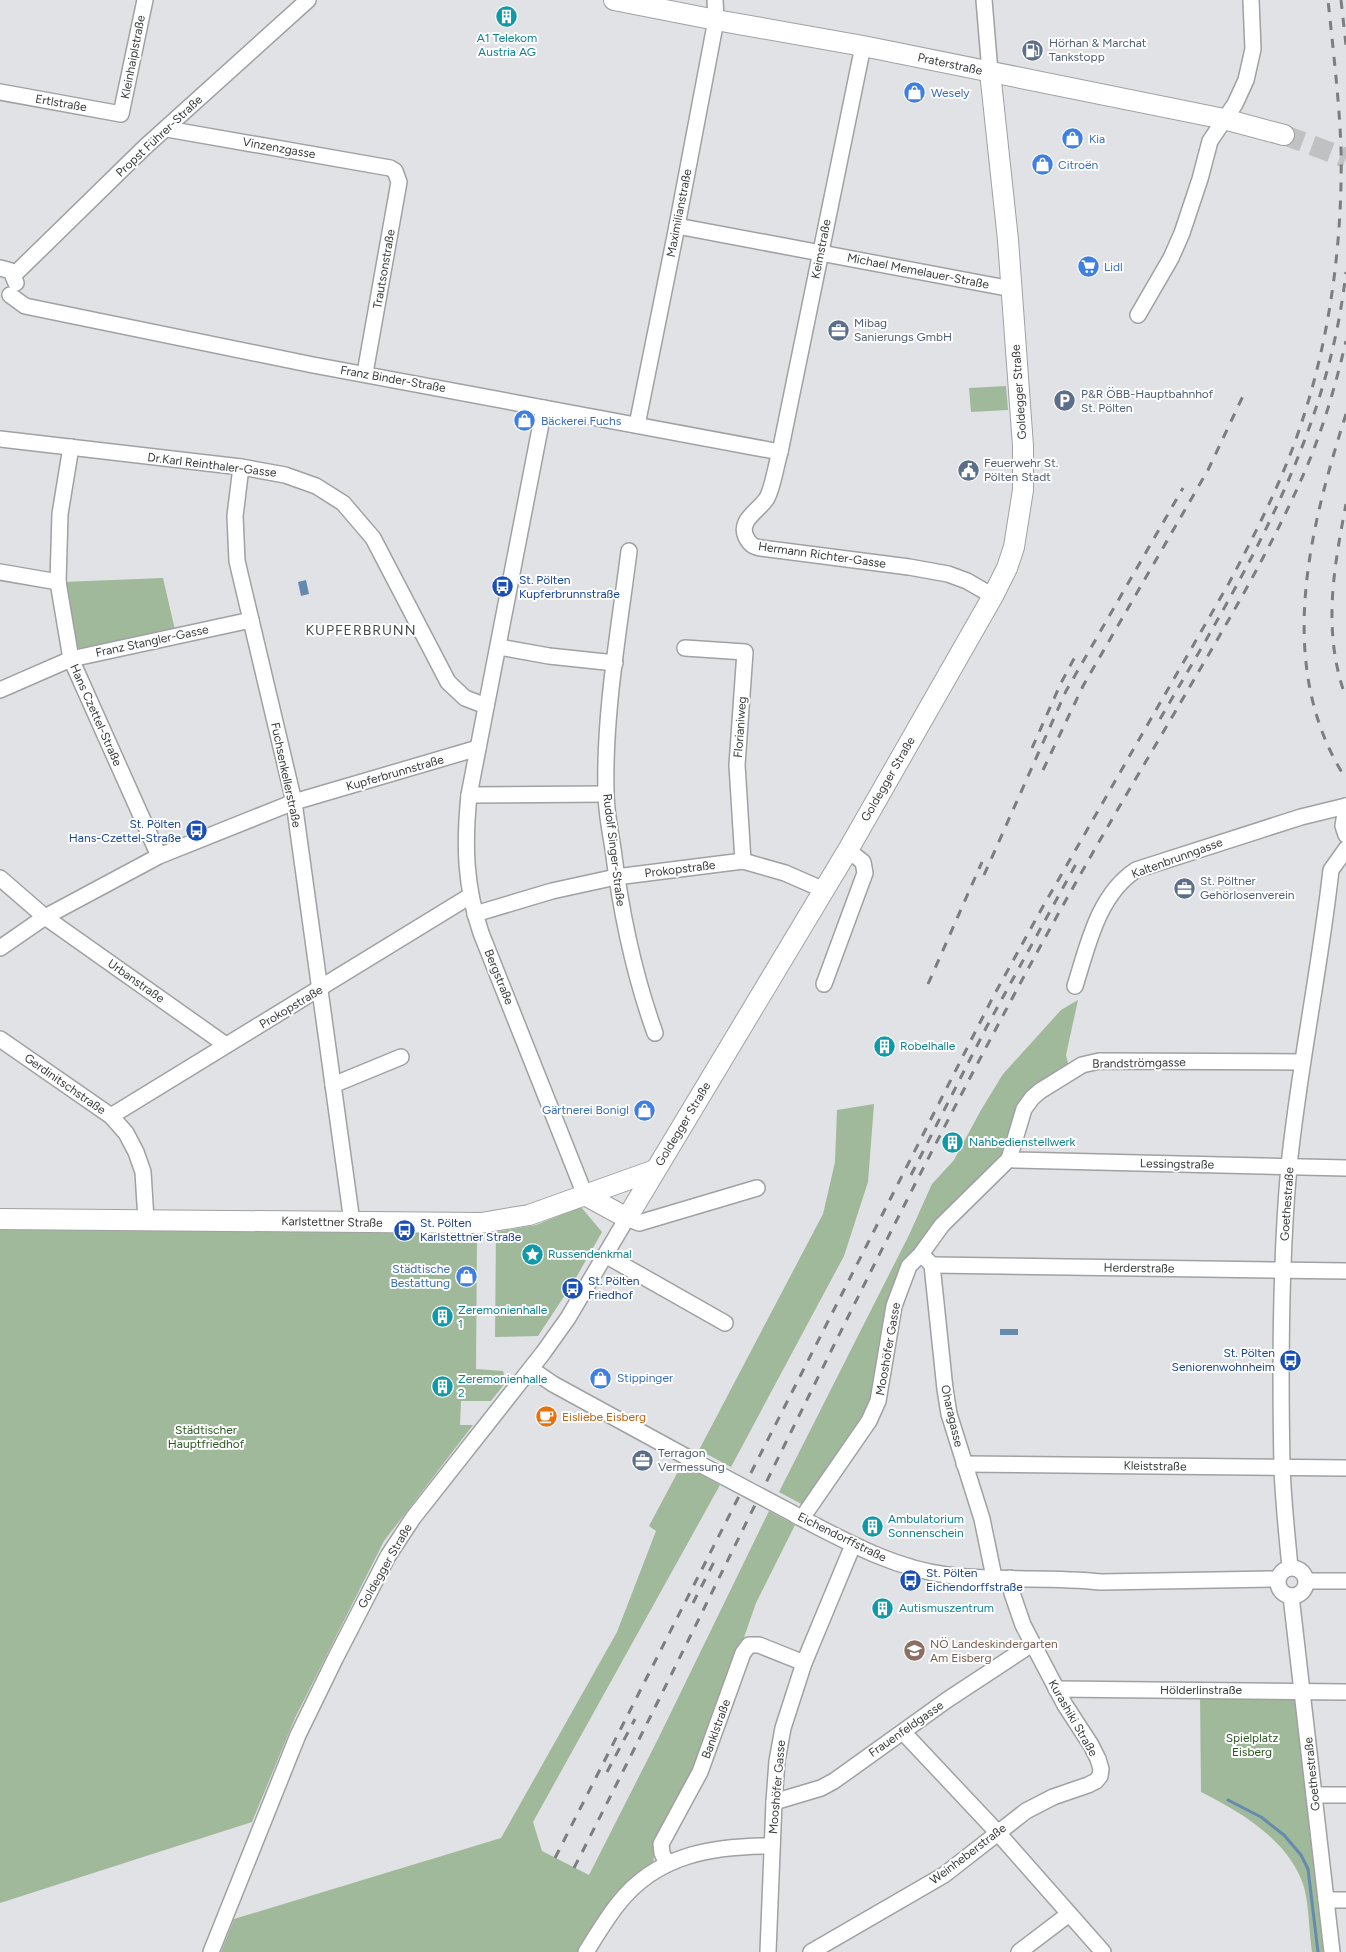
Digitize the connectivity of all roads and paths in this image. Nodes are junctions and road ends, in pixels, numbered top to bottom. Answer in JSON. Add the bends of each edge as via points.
{"nodes":[{"id":1,"x":145,"y":0,"type":"edge"},
{"id":2,"x":308,"y":0,"type":"edge"},
{"id":3,"x":614,"y":0,"type":"edge"},
{"id":4,"x":715,"y":0,"type":"edge"},
{"id":5,"x":984,"y":0,"type":"edge"},
{"id":6,"x":1251,"y":0,"type":"edge"},
{"id":7,"x":716,"y":20,"type":"junction"},
{"id":8,"x":862,"y":46,"type":"junction"},
{"id":9,"x":990,"y":72,"type":"junction"},
{"id":10,"x":0,"y":92,"type":"edge"},
{"id":11,"x":121,"y":114,"type":"joint"},
{"id":12,"x":1224,"y":119,"type":"junction"},
{"id":13,"x":167,"y":128,"type":"junction"},
{"id":14,"x":1284,"y":136,"type":"tunnel mouth"},
{"id":15,"x":390,"y":168,"type":"joint"},
{"id":16,"x":677,"y":226,"type":"junction"},
{"id":17,"x":820,"y":252,"type":"junction"},
{"id":18,"x":0,"y":268,"type":"edge"},
{"id":19,"x":14,"y":275,"type":"junction"},
{"id":20,"x":1012,"y":289,"type":"junction"},
{"id":21,"x":5,"y":296,"type":"edge"},
{"id":22,"x":1138,"y":315,"type":"dead end"},
{"id":23,"x":365,"y":373,"type":"junction"},
{"id":24,"x":544,"y":408,"type":"junction"},
{"id":25,"x":637,"y":425,"type":"junction"},
{"id":26,"x":0,"y":439,"type":"edge"},
{"id":27,"x":71,"y":447,"type":"junction"},
{"id":28,"x":780,"y":452,"type":"junction"},
{"id":29,"x":241,"y":467,"type":"junction"},
{"id":30,"x":629,"y":551,"type":"dead end"},
{"id":31,"x":0,"y":572,"type":"edge"},
{"id":32,"x":58,"y":582,"type":"junction"},
{"id":33,"x":992,"y":596,"type":"junction"},
{"id":34,"x":250,"y":620,"type":"junction"},
{"id":35,"x":499,"y":648,"type":"junction"},
{"id":36,"x":685,"y":648,"type":"dead end"},
{"id":37,"x":71,"y":659,"type":"junction"},
{"id":38,"x":615,"y":663,"type":"junction"},
{"id":39,"x":0,"y":690,"type":"edge"},
{"id":40,"x":486,"y":706,"type":"junction"},
{"id":41,"x":478,"y":748,"type":"junction"},
{"id":42,"x":606,"y":794,"type":"junction"},
{"id":43,"x":469,"y":795,"type":"junction"},
{"id":44,"x":294,"y":802,"type":"junction"},
{"id":45,"x":1346,"y":806,"type":"edge"},
{"id":46,"x":1346,"y":835,"type":"edge"},
{"id":47,"x":1346,"y":848,"type":"edge"},
{"id":48,"x":848,"y":850,"type":"junction"},
{"id":49,"x":159,"y":856,"type":"junction"},
{"id":50,"x":744,"y":861,"type":"junction"},
{"id":51,"x":616,"y":877,"type":"junction"},
{"id":52,"x":0,"y":878,"type":"edge"},
{"id":53,"x":824,"y":890,"type":"junction"},
{"id":54,"x":470,"y":896,"type":"junction"},
{"id":55,"x":475,"y":914,"type":"junction"},
{"id":56,"x":46,"y":917,"type":"junction"},
{"id":57,"x":0,"y":948,"type":"edge"},
{"id":58,"x":824,"y":984,"type":"dead end"},
{"id":59,"x":1075,"y":986,"type":"dead end"},
{"id":60,"x":320,"y":989,"type":"junction"},
{"id":61,"x":655,"y":1033,"type":"dead end"},
{"id":62,"x":0,"y":1039,"type":"edge"},
{"id":63,"x":226,"y":1045,"type":"junction"},
{"id":64,"x":401,"y":1057,"type":"dead end"},
{"id":65,"x":1302,"y":1062,"type":"junction"},
{"id":66,"x":333,"y":1085,"type":"junction"},
{"id":67,"x":111,"y":1116,"type":"junction"},
{"id":68,"x":1009,"y":1158,"type":"junction"},
{"id":69,"x":1289,"y":1167,"type":"junction"},
{"id":70,"x":1346,"y":1168,"type":"edge"},
{"id":71,"x":655,"y":1170,"type":"junction"},
{"id":72,"x":757,"y":1188,"type":"dead end"},
{"id":73,"x":594,"y":1191,"type":"junction"},
{"id":74,"x":631,"y":1211,"type":"junction"},
{"id":75,"x":0,"y":1219,"type":"edge"},
{"id":76,"x":146,"y":1220,"type":"junction"},
{"id":77,"x":352,"y":1222,"type":"junction"},
{"id":78,"x":605,"y":1255,"type":"junction"},
{"id":79,"x":927,"y":1260,"type":"junction"},
{"id":80,"x":1283,"y":1270,"type":"junction"},
{"id":81,"x":1346,"y":1270,"type":"edge"},
{"id":82,"x":725,"y":1323,"type":"dead end"},
{"id":83,"x":531,"y":1369,"type":"junction"},
{"id":84,"x":964,"y":1464,"type":"junction"},
{"id":85,"x":1282,"y":1467,"type":"junction"},
{"id":86,"x":1346,"y":1468,"type":"edge"},
{"id":87,"x":798,"y":1516,"type":"junction"},
{"id":88,"x":853,"y":1545,"type":"junction"},
{"id":89,"x":1290,"y":1568,"type":"junction"},
{"id":90,"x":994,"y":1577,"type":"junction"},
{"id":91,"x":1010,"y":1578,"type":"junction"},
{"id":92,"x":1278,"y":1579,"type":"junction"},
{"id":93,"x":1306,"y":1581,"type":"junction"},
{"id":94,"x":1346,"y":1581,"type":"edge"},
{"id":95,"x":1291,"y":1596,"type":"junction"},
{"id":96,"x":1032,"y":1644,"type":"junction"},
{"id":97,"x":804,"y":1663,"type":"junction"},
{"id":98,"x":1056,"y":1689,"type":"junction"},
{"id":99,"x":1302,"y":1691,"type":"junction"},
{"id":100,"x":1346,"y":1692,"type":"edge"},
{"id":101,"x":903,"y":1732,"type":"junction"},
{"id":102,"x":1100,"y":1776,"type":"joint"},
{"id":103,"x":1314,"y":1795,"type":"junction"},
{"id":104,"x":1346,"y":1795,"type":"edge"},
{"id":105,"x":774,"y":1802,"type":"junction"},
{"id":106,"x":998,"y":1833,"type":"junction"},
{"id":107,"x":772,"y":1846,"type":"junction"},
{"id":108,"x":667,"y":1864,"type":"junction"},
{"id":109,"x":1326,"y":1900,"type":"junction"},
{"id":110,"x":1346,"y":1900,"type":"edge"},
{"id":111,"x":1069,"y":1914,"type":"junction"},
{"id":112,"x":211,"y":1952,"type":"edge"},
{"id":113,"x":586,"y":1952,"type":"edge"},
{"id":114,"x":768,"y":1952,"type":"edge"},
{"id":115,"x":812,"y":1952,"type":"edge"},
{"id":116,"x":1020,"y":1952,"type":"edge"},
{"id":117,"x":1102,"y":1952,"type":"edge"},
{"id":118,"x":1332,"y":1952,"type":"edge"}],
"edges":[{"from":1,"to":11,"type":"street","name":"Kleinhaiplstraße"},
{"from":2,"to":13,"type":"street","name":"Propst Führer-Straße"},
{"from":3,"to":7,"type":"main road","name":"Praterstraße"},
{"from":4,"to":7,"type":"street","name":"Maximilianstraße"},
{"from":5,"to":9,"type":"street"},
{"from":6,"to":12,"type":"street","via":[[1253,49],[1250,67],[1235,104]]},
{"from":7,"to":8,"type":"main road","name":"Praterstraße"},
{"from":7,"to":16,"type":"street","name":"Maximilianstraße"},
{"from":8,"to":9,"type":"main road","name":"Praterstraße"},
{"from":8,"to":17,"type":"street","name":"Keimstraße"},
{"from":9,"to":12,"type":"main road","name":"Praterstraße"},
{"from":9,"to":20,"type":"main road","name":"Goldegger Straße"},
{"from":10,"to":11,"type":"street","name":"Ertlstraße"},
{"from":12,"to":14,"type":"main road","name":"Praterstraße"},
{"from":12,"to":22,"type":"street","via":[[1210,141],[1182,233]]},
{"from":13,"to":15,"type":"street","name":"Vinzenzgasse"},
{"from":13,"to":19,"type":"street","name":"Propst Führer-Straße"},
{"from":15,"to":23,"type":"street","name":"Trautsonstraße","via":[[399,182]]},
{"from":16,"to":17,"type":"street","name":"Michael Memelauer-Straße"},
{"from":16,"to":25,"type":"street","name":"Maximilianstraße"},
{"from":17,"to":20,"type":"street","name":"Michael Memelauer-Straße"},
{"from":17,"to":28,"type":"street","name":"Keimstraße"},
{"from":18,"to":19,"type":"street"},
{"from":19,"to":21,"type":"street","via":[[16,286]]},
{"from":20,"to":33,"type":"main road","name":"Goldegger Straße","via":[[1024,490],[1014,547]]},
{"from":21,"to":23,"type":"street","name":"Franz Binder-Straße","via":[[24,306]]},
{"from":23,"to":24,"type":"street","name":"Franz Binder-Straße"},
{"from":24,"to":25,"type":"street","name":"Franz Binder-Straße"},
{"from":24,"to":35,"type":"street"},
{"from":25,"to":28,"type":"street","name":"Franz Binder-Straße"},
{"from":26,"to":27,"type":"street","name":"Dr.Karl Reinthaler-Gasse"},
{"from":27,"to":29,"type":"street","name":"Dr.Karl Reinthaler-Gasse"},
{"from":27,"to":32,"type":"street","name":"Hans Czettel-Straße","via":[[60,514]]},
{"from":28,"to":33,"type":"street","name":"Hermann Richter-Gasse","via":[[767,498],[745,524],[747,540],[754,547],[948,574]]},
{"from":29,"to":34,"type":"street","name":"Fuchsenkellerstraße","via":[[235,516],[237,561]]},
{"from":29,"to":40,"type":"street","name":"Dr.Karl Reinthaler-Gasse","via":[[285,474],[316,486],[343,503],[373,538],[448,682],[465,698]]},
{"from":30,"to":38,"type":"street","name":"Rudolf Singer-Straße"},
{"from":31,"to":32,"type":"street"},
{"from":32,"to":37,"type":"street","name":"Hans Czettel-Straße"},
{"from":33,"to":48,"type":"main road","name":"Goldegger Straße"},
{"from":34,"to":37,"type":"street","name":"Franz Stangler-Gasse"},
{"from":34,"to":44,"type":"street","name":"Fuchsenkellerstraße"},
{"from":35,"to":38,"type":"street"},
{"from":35,"to":40,"type":"street"},
{"from":36,"to":50,"type":"street","name":"Florianiweg","via":[[745,652],[737,765]]},
{"from":37,"to":39,"type":"street","name":"Franz Stangler-Gasse"},
{"from":37,"to":49,"type":"street","name":"Hans Czettel-Straße"},
{"from":38,"to":42,"type":"street","name":"Rudolf Singer-Straße"},
{"from":40,"to":41,"type":"street"},
{"from":41,"to":43,"type":"street","name":"Bergstraße"},
{"from":41,"to":44,"type":"street","name":"Kupferbrunnstraße"},
{"from":42,"to":43,"type":"street"},
{"from":42,"to":51,"type":"street","name":"Rudolf Singer-Straße"},
{"from":43,"to":54,"type":"street","name":"Bergstraße","via":[[466,854]]},
{"from":44,"to":49,"type":"street","name":"Kupferbrunnstraße"},
{"from":44,"to":60,"type":"street","name":"Fuchsenkellerstraße"},
{"from":45,"to":46,"type":"street","via":[[1343,826]]},
{"from":45,"to":59,"type":"street","name":"Kaltenbrunngasse","via":[[1300,817],[1136,870],[1123,878],[1093,929]]},
{"from":47,"to":65,"type":"street","name":"Goethestraße","via":[[1331,870]]},
{"from":48,"to":53,"type":"main road","name":"Goldegger Straße"},
{"from":48,"to":58,"type":"street","via":[[863,862],[865,873]]},
{"from":49,"to":56,"type":"street","name":"Kupferbrunnstraße"},
{"from":50,"to":51,"type":"street","name":"Prokopstraße"},
{"from":50,"to":53,"type":"street","name":"Prokopstraße","via":[[785,873]]},
{"from":51,"to":55,"type":"street","name":"Prokopstraße","via":[[552,891]]},
{"from":51,"to":61,"type":"street","name":"Rudolf Singer-Straße","via":[[627,944]]},
{"from":52,"to":56,"type":"street","name":"Urbanstraße"},
{"from":53,"to":71,"type":"main road","name":"Goldegger Straße"},
{"from":54,"to":55,"type":"street","name":"Bergstraße"},
{"from":54,"to":60,"type":"street","name":"Prokopstraße"},
{"from":55,"to":73,"type":"street","name":"Bergstraße"},
{"from":56,"to":57,"type":"street","name":"Kupferbrunnstraße"},
{"from":56,"to":63,"type":"street","name":"Urbanstraße"},
{"from":60,"to":63,"type":"street","name":"Prokopstraße"},
{"from":60,"to":66,"type":"street","name":"Fuchsenkellerstraße"},
{"from":62,"to":67,"type":"street","name":"Gerdinitschstraße"},
{"from":63,"to":67,"type":"street","name":"Prokopstraße"},
{"from":64,"to":66,"type":"street"},
{"from":65,"to":68,"type":"street","name":"Brandströmgasse","via":[[1099,1061],[1082,1065],[1032,1098],[1024,1110]]},
{"from":65,"to":69,"type":"street","name":"Goethestraße"},
{"from":66,"to":77,"type":"street","name":"Fuchsenkellerstraße"},
{"from":67,"to":76,"type":"street","name":"Gerdinitschstraße","via":[[126,1133],[143,1172]]},
{"from":68,"to":69,"type":"street","name":"Lessingstraße"},
{"from":68,"to":79,"type":"street","name":"Brandströmgasse","via":[[942,1225]]},
{"from":69,"to":70,"type":"street","name":"Lessingstraße"},
{"from":69,"to":80,"type":"street","name":"Goethestraße"},
{"from":71,"to":73,"type":"main road","name":"Karlstettner Straße"},
{"from":71,"to":74,"type":"main road","name":"Goldegger Straße"},
{"from":72,"to":74,"type":"street","via":[[639,1223]]},
{"from":73,"to":74,"type":"main road"},
{"from":73,"to":77,"type":"main road","name":"Karlstettner Straße","via":[[529,1215],[489,1222]]},
{"from":74,"to":78,"type":"street","name":"Goldegger Straße"},
{"from":75,"to":76,"type":"main road","name":"Karlstettner Straße"},
{"from":76,"to":77,"type":"main road","name":"Karlstettner Straße"},
{"from":78,"to":82,"type":"street"},
{"from":78,"to":83,"type":"street","name":"Goldegger Straße","via":[[568,1318]]},
{"from":79,"to":80,"type":"street","name":"Herderstraße"},
{"from":79,"to":84,"type":"street","name":"Oharagasse","via":[[944,1389]]},
{"from":79,"to":87,"type":"street","name":"Mooshöfer Gasse","via":[[909,1266],[905,1272],[894,1306],[878,1401],[869,1421]]},
{"from":80,"to":81,"type":"street","name":"Herderstraße"},
{"from":80,"to":85,"type":"street","name":"Goethestraße"},
{"from":83,"to":87,"type":"street","name":"Eichendorffstraße","bridge":true,"via":[[553,1384]]},
{"from":83,"to":112,"type":"street","name":"Goldegger Straße","via":[[413,1518],[388,1556],[298,1735]]},
{"from":84,"to":85,"type":"street","name":"Kleiststraße"},
{"from":84,"to":90,"type":"street","name":"Oharagasse","via":[[982,1519]]},
{"from":85,"to":86,"type":"street","name":"Kleiststraße"},
{"from":85,"to":89,"type":"street","name":"Goethestraße"},
{"from":87,"to":88,"type":"street","name":"Eichendorffstraße"},
{"from":88,"to":90,"type":"street","name":"Eichendorffstraße","via":[[928,1572]]},
{"from":88,"to":97,"type":"street","name":"Mooshöfer Gasse"},
{"from":89,"to":92,"type":"street"},
{"from":89,"to":93,"type":"street","via":[[1301,1571]]},
{"from":90,"to":91,"type":"street","name":"Eichendorffstraße"},
{"from":91,"to":92,"type":"street","name":"Eichendorffstraße","via":[[1100,1582]]},
{"from":91,"to":96,"type":"street","name":"Kurashiki Straße","via":[[1017,1609]]},
{"from":92,"to":95,"type":"street","via":[[1280,1590]]},
{"from":93,"to":94,"type":"street"},
{"from":93,"to":95,"type":"street","via":[[1302,1591]]},
{"from":95,"to":99,"type":"street","name":"Goethestraße"},
{"from":96,"to":98,"type":"street","name":"Kurashiki Straße"},
{"from":96,"to":101,"type":"street","name":"Frauenfeldgasse"},
{"from":97,"to":105,"type":"street","name":"Mooshöfer Gasse","via":[[783,1728]]},
{"from":97,"to":108,"type":"street","name":"Banklstraße","via":[[758,1645],[748,1645],[700,1772],[661,1844]]},
{"from":98,"to":99,"type":"street","name":"Hölderlinstraße"},
{"from":98,"to":102,"type":"street","name":"Kurashiki Straße","via":[[1098,1758]]},
{"from":99,"to":100,"type":"street","name":"Hölderlinstraße"},
{"from":99,"to":103,"type":"street","name":"Goethestraße"},
{"from":101,"to":105,"type":"street","name":"Frauenfeldgasse","via":[[834,1781]]},
{"from":101,"to":106,"type":"street"},
{"from":102,"to":106,"type":"street","name":"Weinheberstraße","via":[[1088,1785],[1026,1811]]},
{"from":103,"to":104,"type":"street"},
{"from":103,"to":109,"type":"street","name":"Goethestraße"},
{"from":105,"to":107,"type":"street","name":"Mooshöfer Gasse"},
{"from":106,"to":111,"type":"street"},
{"from":106,"to":115,"type":"street","name":"Weinheberstraße","via":[[944,1875]]},
{"from":107,"to":108,"type":"street","via":[[714,1849]]},
{"from":107,"to":114,"type":"street","name":"Mooshöfer Gasse"},
{"from":108,"to":113,"type":"street","via":[[634,1887],[619,1903]]},
{"from":109,"to":110,"type":"street"},
{"from":109,"to":118,"type":"street","name":"Goethestraße"},
{"from":111,"to":116,"type":"street"},
{"from":111,"to":117,"type":"street"}]}
